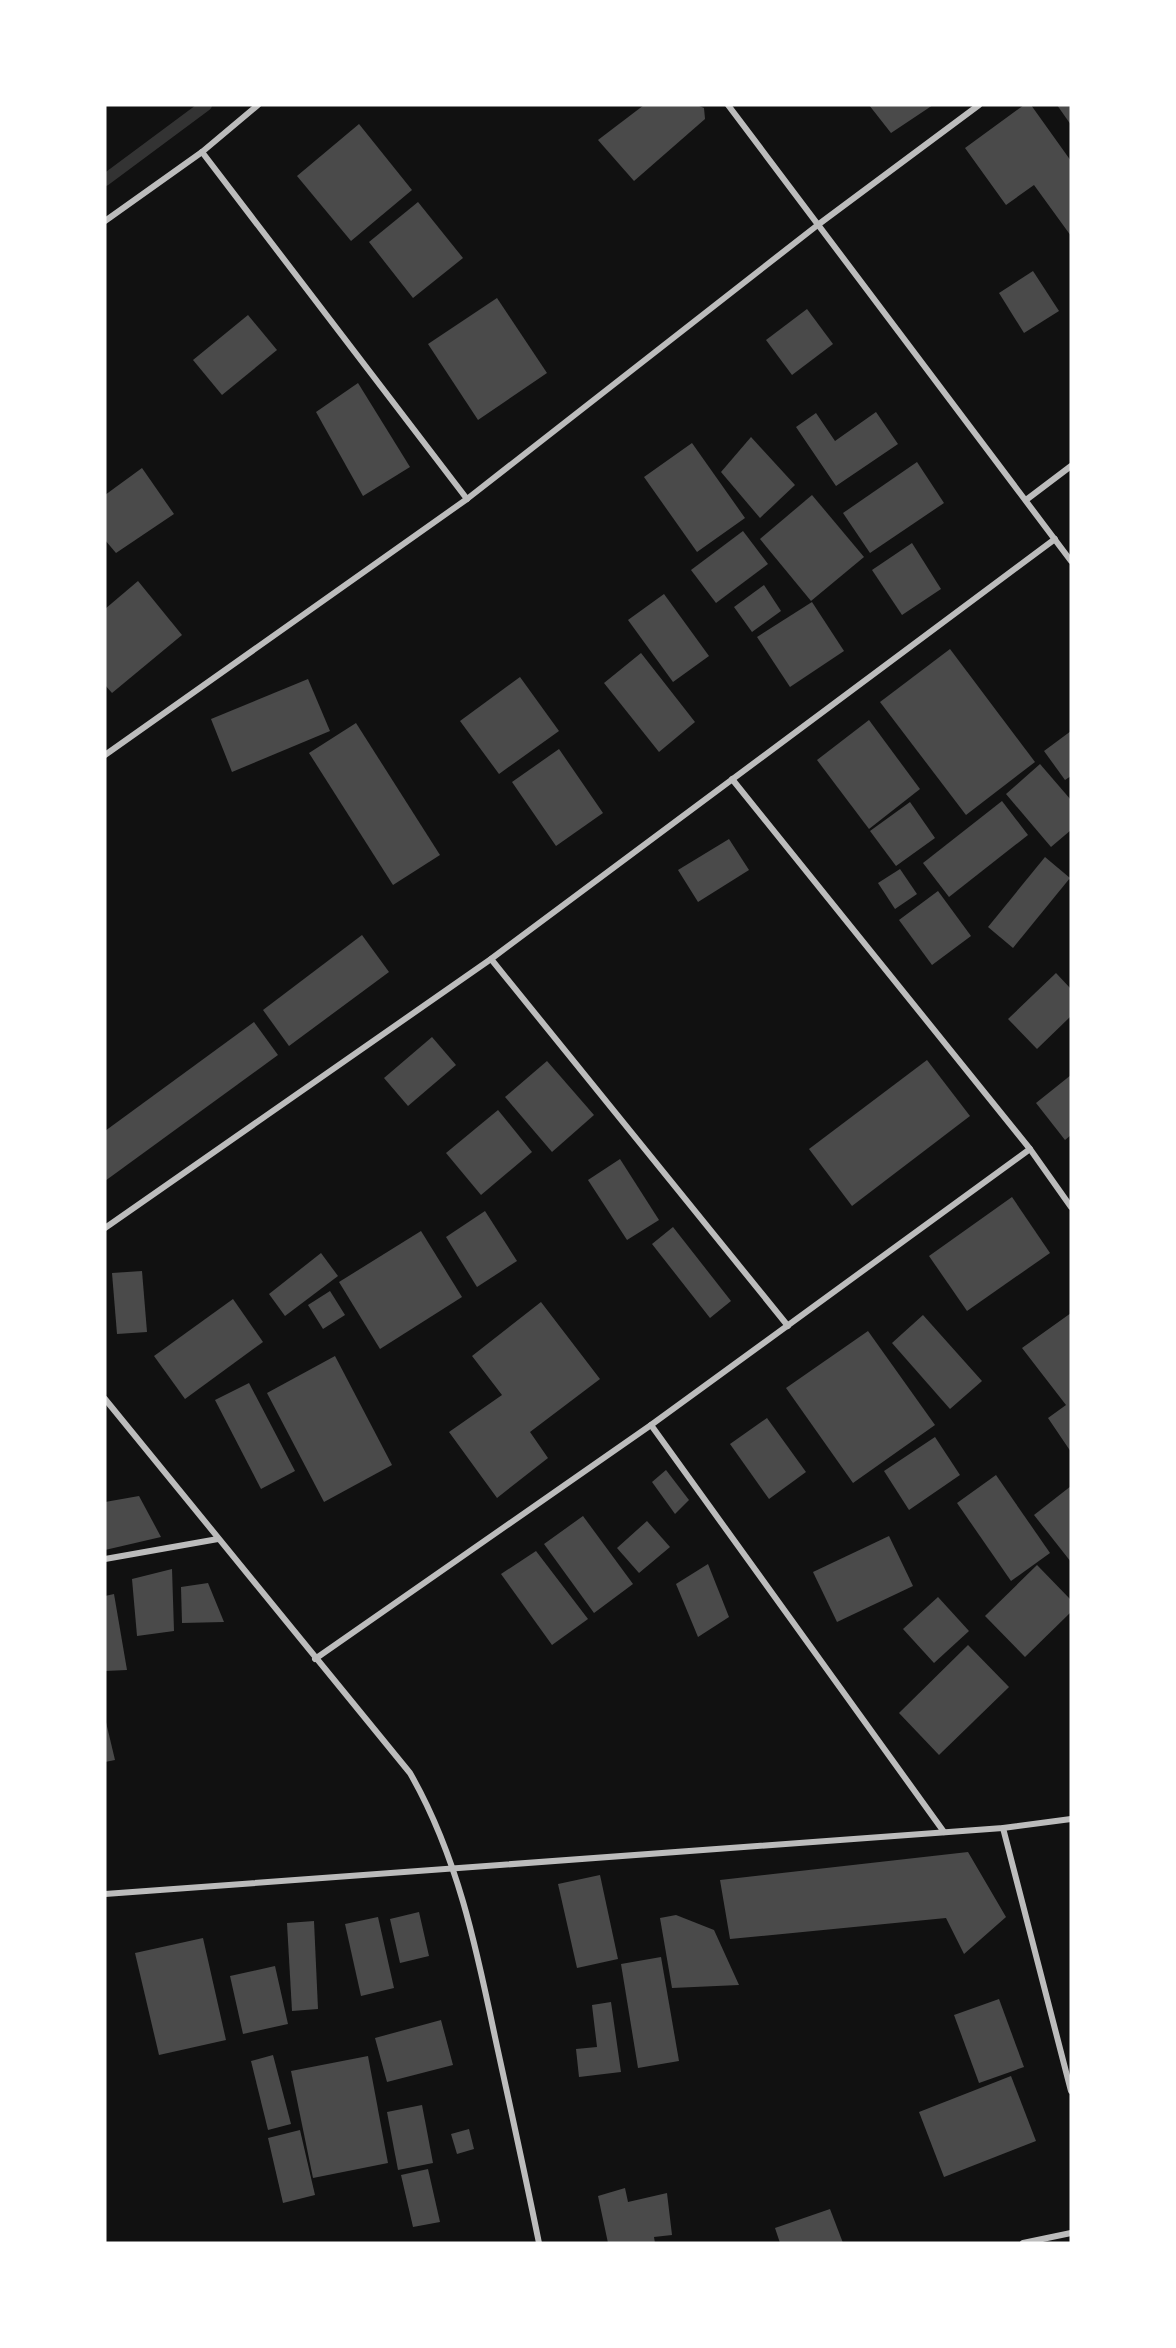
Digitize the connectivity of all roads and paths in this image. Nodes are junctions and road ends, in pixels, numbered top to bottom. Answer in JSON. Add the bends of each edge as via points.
{"nodes":[{"id":1,"x":258,"y":105,"type":"edge"},
{"id":2,"x":728,"y":105,"type":"edge"},
{"id":3,"x":979,"y":105,"type":"edge"},
{"id":4,"x":202,"y":152,"type":"junction"},
{"id":5,"x":105,"y":221,"type":"edge"},
{"id":6,"x":819,"y":224,"type":"junction"},
{"id":7,"x":1071,"y":466,"type":"edge"},
{"id":8,"x":467,"y":499,"type":"junction"},
{"id":9,"x":1026,"y":500,"type":"junction"},
{"id":10,"x":1055,"y":539,"type":"junction"},
{"id":11,"x":1071,"y":561,"type":"edge"},
{"id":12,"x":105,"y":755,"type":"edge"},
{"id":13,"x":732,"y":779,"type":"junction"},
{"id":14,"x":491,"y":958,"type":"junction"},
{"id":15,"x":1030,"y":1149,"type":"junction"},
{"id":16,"x":1071,"y":1207,"type":"edge"},
{"id":17,"x":105,"y":1228,"type":"edge"},
{"id":18,"x":788,"y":1326,"type":"junction"},
{"id":19,"x":105,"y":1399,"type":"edge"},
{"id":20,"x":651,"y":1425,"type":"junction"},
{"id":21,"x":218,"y":1539,"type":"junction"},
{"id":22,"x":105,"y":1559,"type":"edge"},
{"id":23,"x":315,"y":1659,"type":"junction"},
{"id":24,"x":1071,"y":1819,"type":"edge"},
{"id":25,"x":1003,"y":1828,"type":"junction"},
{"id":26,"x":944,"y":1832,"type":"junction"},
{"id":27,"x":454,"y":1869,"type":"junction"},
{"id":28,"x":105,"y":1894,"type":"edge"},
{"id":29,"x":1071,"y":2091,"type":"edge"},
{"id":30,"x":1071,"y":2232,"type":"edge"},
{"id":31,"x":539,"y":2243,"type":"edge"},
{"id":32,"x":1023,"y":2243,"type":"edge"}],
"edges":[{"from":1,"to":4,"type":"street"},
{"from":2,"to":6,"type":"street"},
{"from":3,"to":6,"type":"street"},
{"from":4,"to":5,"type":"street"},
{"from":4,"to":8,"type":"street"},
{"from":6,"to":8,"type":"street"},
{"from":6,"to":9,"type":"street"},
{"from":7,"to":9,"type":"street"},
{"from":8,"to":12,"type":"street"},
{"from":9,"to":10,"type":"street"},
{"from":10,"to":11,"type":"street"},
{"from":10,"to":13,"type":"street"},
{"from":13,"to":14,"type":"street"},
{"from":13,"to":15,"type":"street"},
{"from":14,"to":17,"type":"street"},
{"from":14,"to":18,"type":"street"},
{"from":15,"to":16,"type":"street"},
{"from":15,"to":18,"type":"street"},
{"from":18,"to":20,"type":"street"},
{"from":19,"to":21,"type":"street"},
{"from":20,"to":23,"type":"street"},
{"from":20,"to":26,"type":"street"},
{"from":21,"to":22,"type":"street"},
{"from":21,"to":23,"type":"street"},
{"from":23,"to":27,"type":"street","via":[[410,1773],[429,1806]]},
{"from":24,"to":25,"type":"street"},
{"from":25,"to":26,"type":"street"},
{"from":25,"to":29,"type":"street"},
{"from":26,"to":27,"type":"street"},
{"from":27,"to":28,"type":"street"},
{"from":27,"to":31,"type":"street","via":[[477,1952]]},
{"from":30,"to":32,"type":"street"}]}
